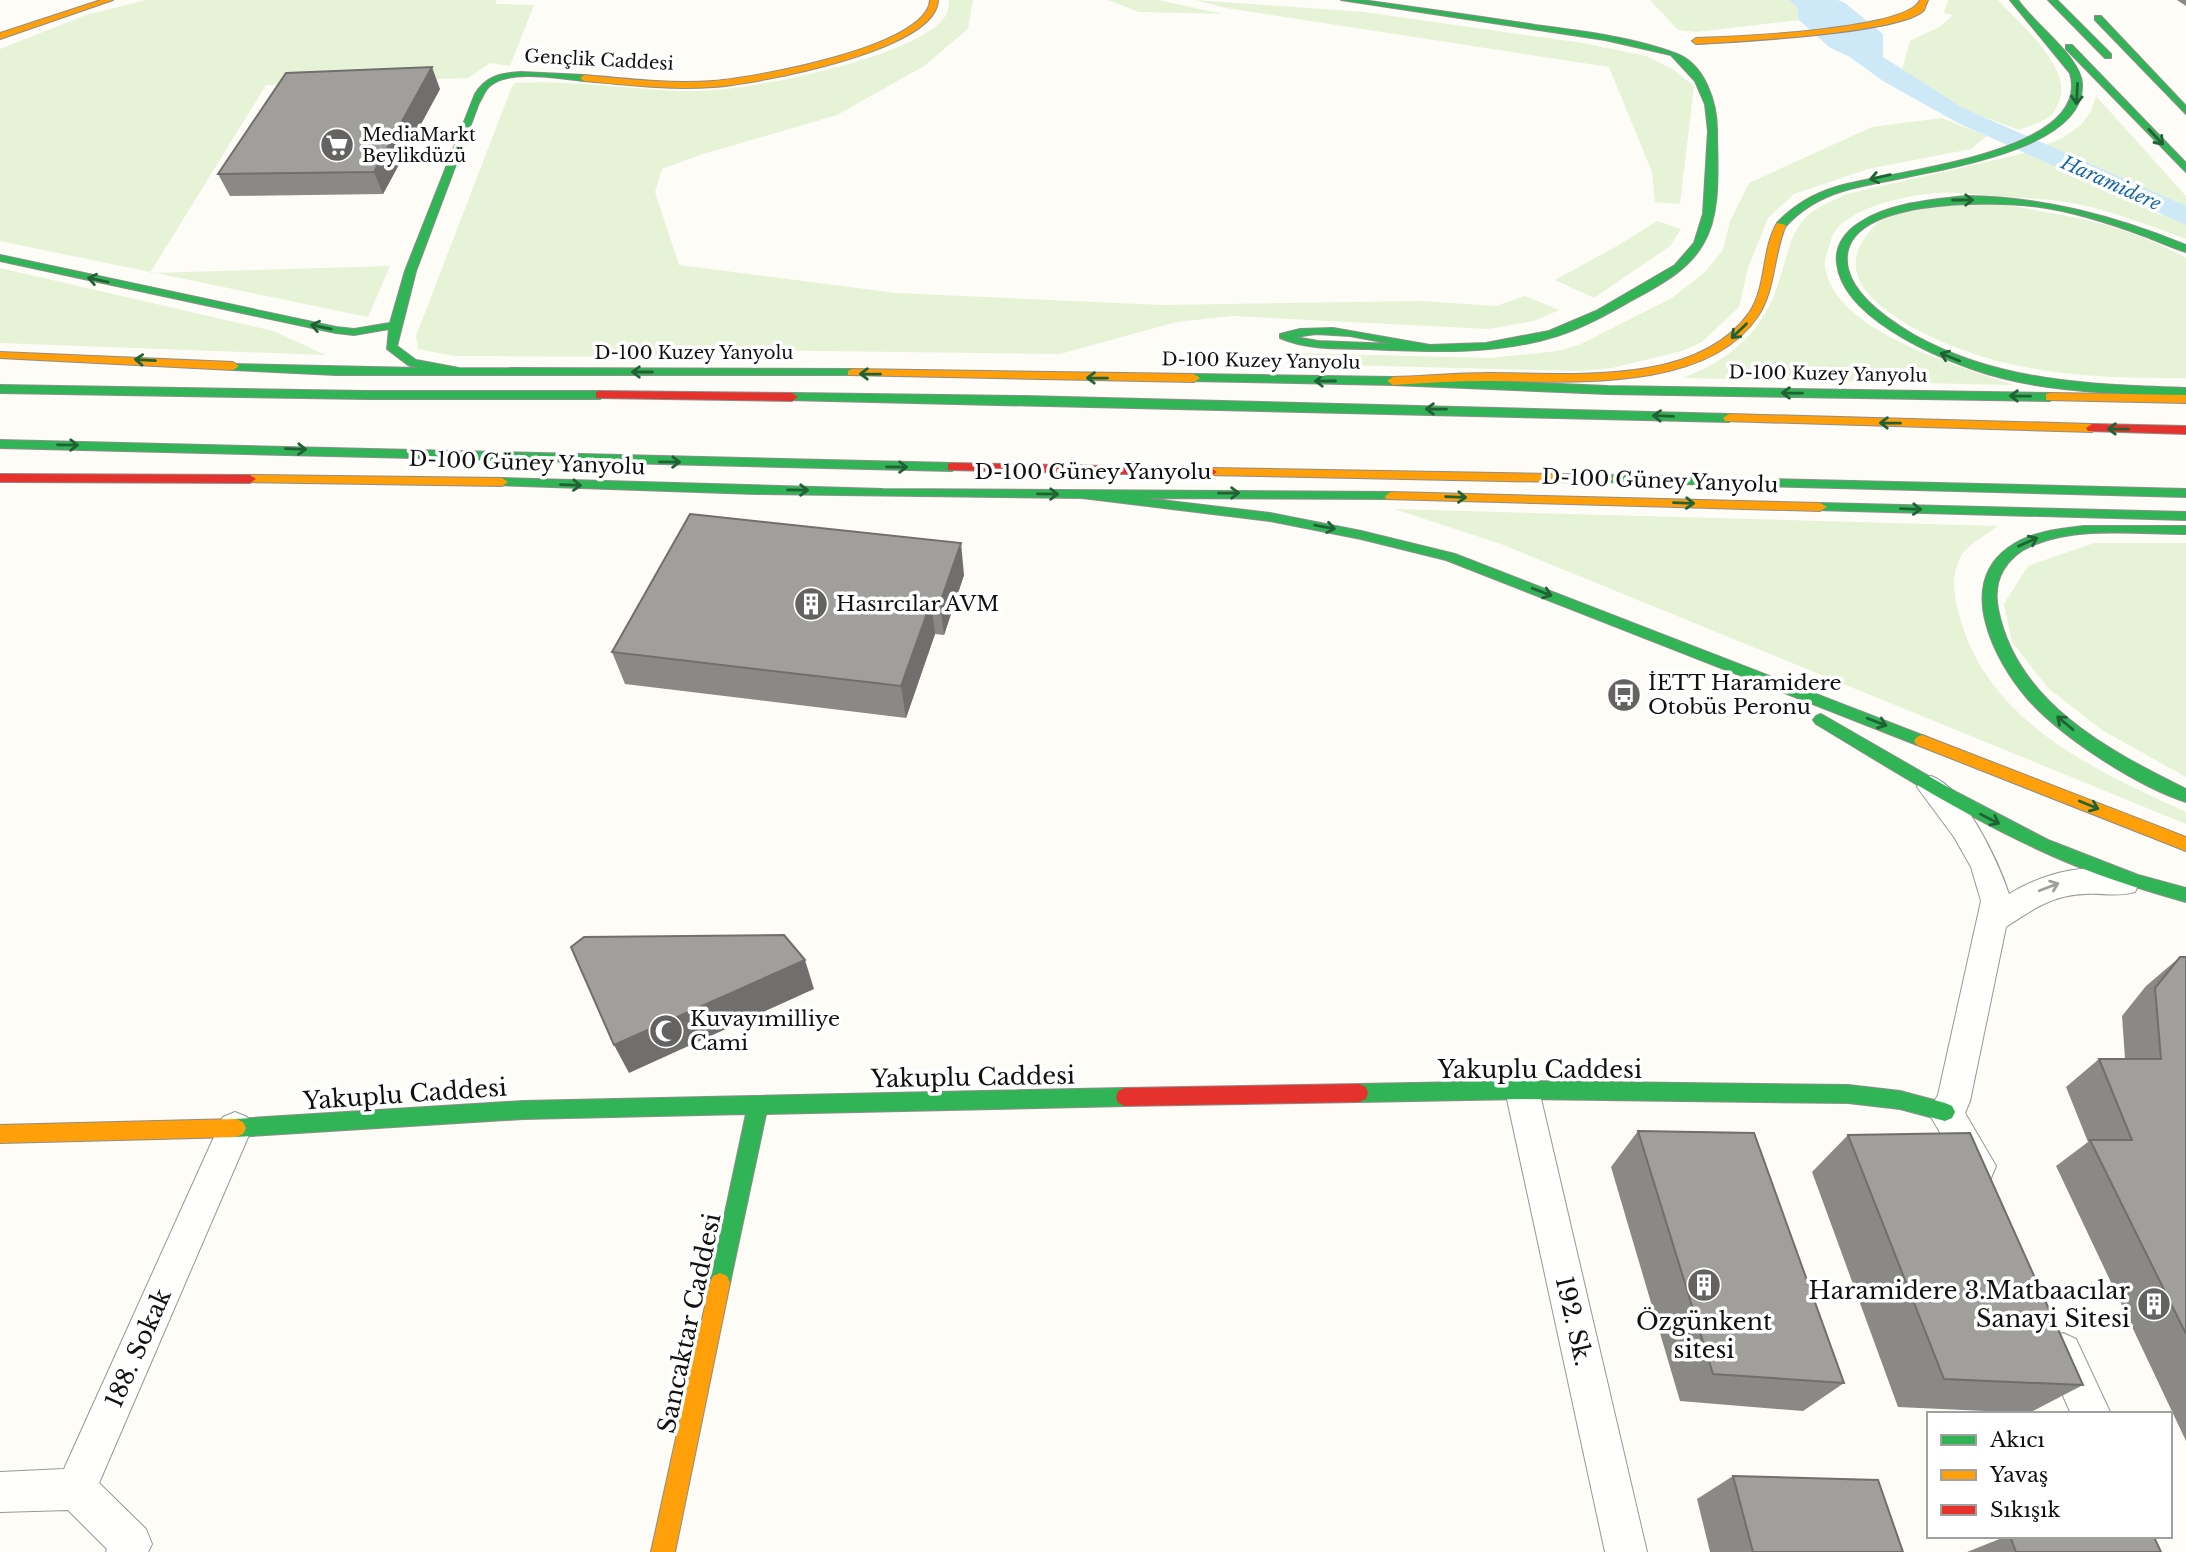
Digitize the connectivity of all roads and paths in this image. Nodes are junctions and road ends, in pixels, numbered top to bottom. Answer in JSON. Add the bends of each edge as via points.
{"nodes":[{"id":1,"x":109,"y":0,"type":"edge"},
{"id":2,"x":934,"y":0,"type":"edge"},
{"id":3,"x":1924,"y":0,"type":"edge"},
{"id":4,"x":2014,"y":0,"type":"edge"},
{"id":5,"x":2023,"y":0,"type":"edge"},
{"id":6,"x":2052,"y":0,"type":"edge"},
{"id":7,"x":57,"y":1,"type":"edge"},
{"id":8,"x":1362,"y":1,"type":"edge"},
{"id":9,"x":2095,"y":5,"type":"edge"},
{"id":10,"x":2120,"y":17,"type":"dead end"},
{"id":11,"x":0,"y":36,"type":"edge"},
{"id":12,"x":1765,"y":38,"type":"junction"},
{"id":13,"x":1696,"y":41,"type":"junction"},
{"id":14,"x":1673,"y":50,"type":"junction"},
{"id":15,"x":1710,"y":57,"type":"junction"},
{"id":16,"x":2116,"y":63,"type":"dead end"},
{"id":17,"x":1715,"y":75,"type":"dead end"},
{"id":18,"x":1710,"y":92,"type":"junction"},
{"id":19,"x":2186,"y":111,"type":"edge"},
{"id":20,"x":2186,"y":169,"type":"edge"},
{"id":21,"x":2186,"y":249,"type":"edge"},
{"id":22,"x":0,"y":258,"type":"edge"},
{"id":23,"x":392,"y":321,"type":"junction"},
{"id":24,"x":1418,"y":345,"type":"junction"},
{"id":25,"x":0,"y":355,"type":"edge"},
{"id":26,"x":336,"y":370,"type":"junction"},
{"id":27,"x":0,"y":371,"type":"edge"},
{"id":28,"x":467,"y":373,"type":"junction"},
{"id":29,"x":1393,"y":382,"type":"junction"},
{"id":30,"x":0,"y":389,"type":"edge"},
{"id":31,"x":2186,"y":392,"type":"edge"},
{"id":32,"x":2186,"y":399,"type":"edge"},
{"id":33,"x":2186,"y":430,"type":"edge"},
{"id":34,"x":0,"y":444,"type":"edge"},
{"id":35,"x":0,"y":466,"type":"edge"},
{"id":36,"x":0,"y":478,"type":"edge"},
{"id":37,"x":454,"y":480,"type":"junction"},
{"id":38,"x":2186,"y":493,"type":"edge"},
{"id":39,"x":1087,"y":495,"type":"junction"},
{"id":40,"x":2186,"y":516,"type":"edge"},
{"id":41,"x":2186,"y":530,"type":"edge"},
{"id":42,"x":1608,"y":617,"type":"junction"},
{"id":43,"x":1930,"y":786,"type":"junction"},
{"id":44,"x":2186,"y":796,"type":"edge"},
{"id":45,"x":2186,"y":844,"type":"edge"},
{"id":46,"x":2144,"y":884,"type":"junction"},
{"id":47,"x":2186,"y":895,"type":"edge"},
{"id":48,"x":1990,"y":921,"type":"junction"},
{"id":49,"x":1522,"y":1090,"type":"junction"},
{"id":50,"x":758,"y":1104,"type":"junction"},
{"id":51,"x":1945,"y":1112,"type":"junction"},
{"id":52,"x":235,"y":1128,"type":"junction"},
{"id":53,"x":0,"y":1134,"type":"edge"},
{"id":54,"x":1991,"y":1191,"type":"edge"},
{"id":55,"x":2052,"y":1327,"type":"edge"},
{"id":56,"x":2090,"y":1412,"type":"edge"},
{"id":57,"x":76,"y":1489,"type":"junction"},
{"id":58,"x":0,"y":1492,"type":"edge"},
{"id":59,"x":127,"y":1552,"type":"edge"},
{"id":60,"x":663,"y":1552,"type":"edge"},
{"id":61,"x":1626,"y":1552,"type":"edge"}],
"edges":[{"from":1,"to":11,"type":"main road"},
{"from":2,"to":23,"type":"main road","name":"Gençlik Caddesi","via":[[927,20],[896,38],[744,81],[679,83],[505,75],[488,82]]},
{"from":3,"to":12,"type":"main road","via":[[1914,13],[1893,21]]},
{"from":4,"to":29,"type":"main road","one_way":true,"via":[[2073,72],[2079,86],[2077,105],[2063,125],[2009,150],[1851,185],[1802,206],[1776,236],[1758,308],[1723,344],[1668,366],[1613,376]]},
{"from":5,"to":20,"type":"main road","one_way":true},
{"from":6,"to":16,"type":"main road"},
{"from":7,"to":11,"type":"main road"},
{"from":8,"to":14,"type":"main road"},
{"from":9,"to":10,"type":"main road"},
{"from":9,"to":19,"type":"main road"},
{"from":12,"to":13,"type":"main road"},
{"from":12,"to":15,"type":"main road"},
{"from":13,"to":14,"type":"main road"},
{"from":13,"to":15,"type":"main road","via":[[1709,45]]},
{"from":14,"to":15,"type":"main road"},
{"from":14,"to":18,"type":"main road"},
{"from":17,"to":18,"type":"main road"},
{"from":18,"to":24,"type":"main road","via":[[1713,128],[1708,218],[1696,248],[1683,264],[1594,316],[1541,337],[1486,345]]},
{"from":31,"to":21,"type":"main road","one_way":true,"via":[[2069,387],[1968,364],[1887,324],[1855,294],[1842,266],[1843,248],[1864,223],[1915,204],[1959,200],[2022,203],[2095,216]]},
{"from":23,"to":22,"type":"main road","one_way":true,"via":[[354,332],[336,330]]},
{"from":23,"to":26,"type":"main road"},
{"from":23,"to":28,"type":"main road","name":"Gençlik Caddesi","via":[[390,347],[398,357],[429,368]]},
{"from":24,"to":24,"type":"main road","via":[[1353,335],[1284,336],[1289,341],[1314,343]]},
{"from":26,"to":25,"type":"main road","one_way":true},
{"from":26,"to":27,"type":"main road"},
{"from":26,"to":28,"type":"main road","name":"D-100 Kuzey Yanyolu"},
{"from":29,"to":28,"type":"main road","name":"D-100 Kuzey Yanyolu","one_way":true},
{"from":32,"to":29,"type":"main road","name":"D-100 Kuzey Yanyolu","one_way":true},
{"from":33,"to":30,"type":"main road","one_way":true,"via":[[1024,400]]},
{"from":34,"to":38,"type":"main road","one_way":true},
{"from":35,"to":37,"type":"main road"},
{"from":36,"to":37,"type":"main road","name":"D-100 Güney Yanyolu"},
{"from":37,"to":39,"type":"main road","name":"D-100 Güney Yanyolu","one_way":true},
{"from":39,"to":40,"type":"main road","name":"D-100 Güney Yanyolu","one_way":true,"via":[[1287,493]]},
{"from":39,"to":42,"type":"main road","one_way":true,"via":[[1173,504],[1375,537],[1450,557]]},
{"from":44,"to":41,"type":"main road","one_way":true,"via":[[2091,744],[2033,694],[2009,663],[1986,608],[1991,573],[2009,551],[2038,537],[2097,530]]},
{"from":42,"to":43,"type":"main road","via":[[1749,681]]},
{"from":42,"to":45,"type":"main road","one_way":true},
{"from":43,"to":46,"type":"main road","one_way":true,"via":[[2064,855]]},
{"from":43,"to":48,"type":"street","via":[[1985,865],[1996,901]]},
{"from":46,"to":47,"type":"main road"},
{"from":48,"to":46,"type":"street","one_way":true,"via":[[2054,884],[2092,880]]},
{"from":48,"to":51,"type":"street","via":[[1952,1101]]},
{"from":49,"to":50,"type":"main road","name":"Yakuplu Caddesi"},
{"from":49,"to":51,"type":"main road","name":"Yakuplu Caddesi","via":[[1848,1094],[1900,1100]]},
{"from":49,"to":61,"type":"street","name":"192. Sk."},
{"from":50,"to":52,"type":"main road","name":"Yakuplu Caddesi","via":[[523,1110]]},
{"from":50,"to":60,"type":"main road","name":"Sancaktar Caddesi"},
{"from":51,"to":54,"type":"street","via":[[1974,1154]]},
{"from":52,"to":53,"type":"main road","name":"Yakuplu Caddesi"},
{"from":52,"to":57,"type":"street","name":"188. Sokak"},
{"from":55,"to":56,"type":"street"},
{"from":57,"to":58,"type":"street"},
{"from":57,"to":59,"type":"street","via":[[131,1544]]}]}
